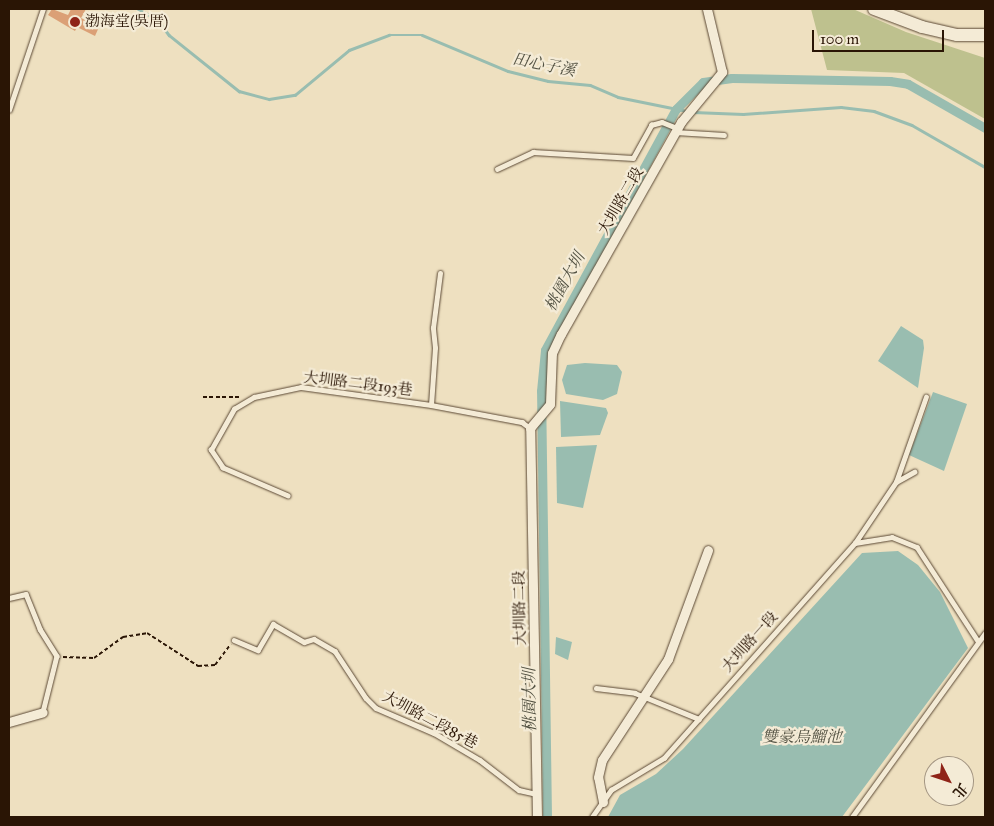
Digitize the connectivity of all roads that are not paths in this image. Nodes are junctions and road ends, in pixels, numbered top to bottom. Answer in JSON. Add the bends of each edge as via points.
{"nodes":[{"id":1,"x":43,"y":9,"type":"edge"},
{"id":2,"x":707,"y":9,"type":"edge"},
{"id":3,"x":874,"y":9,"type":"edge"},
{"id":4,"x":985,"y":35,"type":"edge"},
{"id":5,"x":9,"y":110,"type":"edge"},
{"id":6,"x":677,"y":127,"type":"junction"},
{"id":7,"x":724,"y":135,"type":"dead end"},
{"id":8,"x":497,"y":169,"type":"dead end"},
{"id":9,"x":440,"y":273,"type":"dead end"},
{"id":10,"x":926,"y":397,"type":"dead end"},
{"id":11,"x":431,"y":405,"type":"junction"},
{"id":12,"x":530,"y":428,"type":"junction"},
{"id":13,"x":914,"y":472,"type":"dead end"},
{"id":14,"x":896,"y":482,"type":"junction"},
{"id":15,"x":288,"y":496,"type":"dead end"},
{"id":16,"x":855,"y":543,"type":"junction"},
{"id":17,"x":708,"y":550,"type":"dead end"},
{"id":18,"x":9,"y":598,"type":"edge"},
{"id":19,"x":985,"y":633,"type":"edge"},
{"id":20,"x":234,"y":640,"type":"road end"},
{"id":21,"x":978,"y":641,"type":"junction"},
{"id":22,"x":596,"y":688,"type":"dead end"},
{"id":23,"x":644,"y":696,"type":"junction"},
{"id":24,"x":43,"y":712,"type":"joint"},
{"id":25,"x":699,"y":719,"type":"junction"},
{"id":26,"x":9,"y":722,"type":"edge"},
{"id":27,"x":537,"y":794,"type":"junction"},
{"id":28,"x":603,"y":802,"type":"junction"},
{"id":29,"x":537,"y":817,"type":"edge"},
{"id":30,"x":592,"y":817,"type":"edge"},
{"id":31,"x":852,"y":817,"type":"edge"}],
"edges":[{"from":1,"to":5,"type":"lane"},
{"from":2,"to":6,"type":"street","name":"大圳路二段","via":[[722,72]]},
{"from":3,"to":4,"type":"main road","via":[[922,27],[957,35]]},
{"from":6,"to":7,"type":"lane"},
{"from":6,"to":8,"type":"lane","via":[[664,123],[651,125],[633,158],[533,152]]},
{"from":6,"to":12,"type":"street","name":"大圳路二段","via":[[555,346],[549,374],[550,404]]},
{"from":9,"to":11,"type":"lane","via":[[433,328],[435,348]]},
{"from":10,"to":14,"type":"lane"},
{"from":11,"to":12,"type":"lane","name":"大圳路二段193巷","via":[[522,422]]},
{"from":11,"to":15,"type":"lane","name":"大圳路二段193巷","via":[[301,387],[254,398],[234,409],[211,450],[223,468]]},
{"from":12,"to":27,"type":"street","name":"大圳路二段"},
{"from":13,"to":14,"type":"lane","name":"大圳路一段"},
{"from":14,"to":16,"type":"lane","name":"大圳路一段"},
{"from":16,"to":21,"type":"lane","via":[[892,537],[917,547]]},
{"from":16,"to":25,"type":"lane","name":"大圳路一段"},
{"from":17,"to":23,"type":"street","via":[[668,659]]},
{"from":18,"to":24,"type":"lane","via":[[26,594],[40,630],[57,656]]},
{"from":19,"to":21,"type":"lane"},
{"from":20,"to":27,"type":"lane","name":"大圳路二段85巷","via":[[258,650],[273,624],[304,642],[314,639],[335,650],[376,708],[434,733],[480,760],[519,790]]},
{"from":21,"to":31,"type":"lane","via":[[934,707]]},
{"from":22,"to":23,"type":"lane"},
{"from":23,"to":25,"type":"lane"},
{"from":23,"to":28,"type":"street","via":[[602,760],[598,777]]},
{"from":24,"to":26,"type":"street"},
{"from":25,"to":28,"type":"lane","name":"大圳路一段","via":[[664,758],[611,790]]},
{"from":27,"to":29,"type":"street","name":"大圳路二段"},
{"from":28,"to":30,"type":"lane","name":"大圳路一段"}]}
